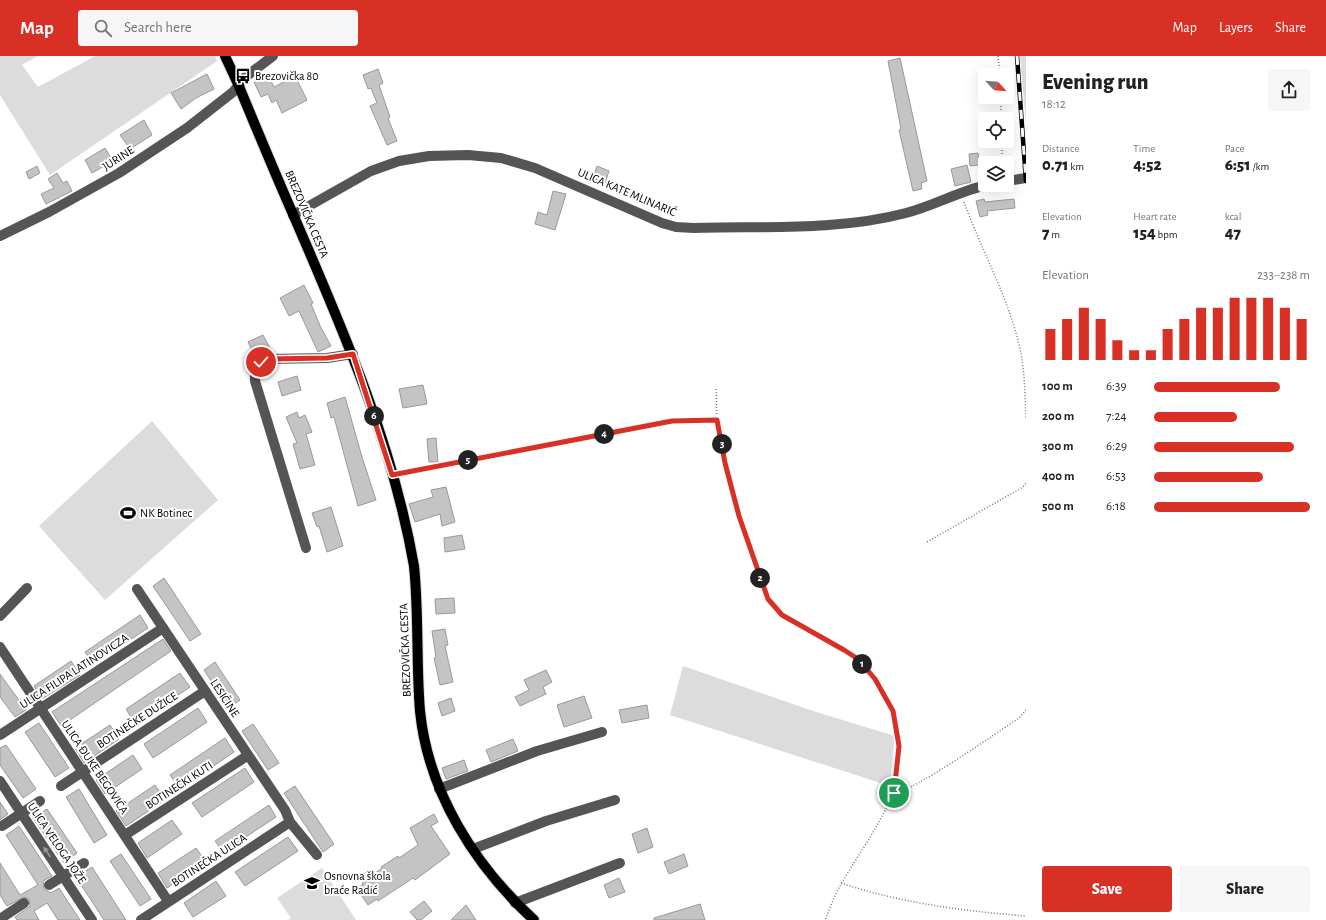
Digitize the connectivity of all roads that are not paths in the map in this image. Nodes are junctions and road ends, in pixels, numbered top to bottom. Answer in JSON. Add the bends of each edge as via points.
{"nodes":[{"id":1,"x":225,"y":56,"type":"edge"},
{"id":2,"x":273,"y":56,"type":"edge"},
{"id":3,"x":238,"y":84,"type":"junction"},
{"id":4,"x":1026,"y":178,"type":"edge"},
{"id":5,"x":1014,"y":180,"type":"edge"},
{"id":6,"x":978,"y":188,"type":"edge"},
{"id":7,"x":293,"y":215,"type":"junction"},
{"id":8,"x":0,"y":236,"type":"edge"},
{"id":9,"x":353,"y":354,"type":"junction"},
{"id":10,"x":306,"y":548,"type":"dead end"},
{"id":11,"x":27,"y":588,"type":"dead end"},
{"id":12,"x":137,"y":589,"type":"dead end"},
{"id":13,"x":0,"y":616,"type":"edge"},
{"id":14,"x":163,"y":628,"type":"junction"},
{"id":15,"x":0,"y":647,"type":"edge"},
{"id":16,"x":205,"y":691,"type":"junction"},
{"id":17,"x":40,"y":709,"type":"junction"},
{"id":18,"x":602,"y":732,"type":"dead end"},
{"id":19,"x":0,"y":736,"type":"edge"},
{"id":20,"x":247,"y":756,"type":"junction"},
{"id":21,"x":82,"y":771,"type":"junction"},
{"id":22,"x":0,"y":781,"type":"edge"},
{"id":23,"x":61,"y":786,"type":"dead end"},
{"id":24,"x":439,"y":789,"type":"junction"},
{"id":25,"x":615,"y":800,"type":"dead end"},
{"id":26,"x":40,"y":801,"type":"dead end"},
{"id":27,"x":21,"y":814,"type":"junction"},
{"id":28,"x":290,"y":822,"type":"junction"},
{"id":29,"x":2,"y":826,"type":"dead end"},
{"id":30,"x":125,"y":835,"type":"junction"},
{"id":31,"x":473,"y":849,"type":"junction"},
{"id":32,"x":318,"y":856,"type":"dead end"},
{"id":33,"x":84,"y":863,"type":"dead end"},
{"id":34,"x":620,"y":863,"type":"dead end"},
{"id":35,"x":64,"y":876,"type":"junction"},
{"id":36,"x":49,"y":885,"type":"dead end"},
{"id":37,"x":168,"y":901,"type":"junction"},
{"id":38,"x":24,"y":903,"type":"dead end"},
{"id":39,"x":515,"y":903,"type":"junction"},
{"id":40,"x":2,"y":917,"type":"edge"},
{"id":41,"x":92,"y":920,"type":"edge"},
{"id":42,"x":142,"y":920,"type":"edge"},
{"id":43,"x":534,"y":920,"type":"edge"}],
"edges":[{"from":1,"to":3,"type":"main road","name":"BREZOVIČKA CESTA"},
{"from":2,"to":3,"type":"street"},
{"from":3,"to":7,"type":"main road","name":"BREZOVIČKA CESTA"},
{"from":3,"to":8,"type":"street","name":"JURINE","via":[[233,92],[187,128],[119,173]]},
{"from":4,"to":5,"type":"street"},
{"from":6,"to":7,"type":"street","name":"ULICA KATE MLINARIĆ","via":[[906,213],[861,222],[694,228],[662,223],[534,168],[501,158],[468,155],[428,156],[399,161],[371,171]]},
{"from":7,"to":9,"type":"main road","name":"BREZOVIČKA CESTA"},
{"from":9,"to":10,"type":"street","via":[[327,358],[268,359],[256,368],[255,381]]},
{"from":9,"to":24,"type":"main road","name":"BREZOVIČKA CESTA","via":[[409,536],[414,566],[420,712],[427,752]]},
{"from":11,"to":13,"type":"street"},
{"from":12,"to":14,"type":"street","name":"LESIČINE"},
{"from":14,"to":16,"type":"street","name":"LESIČINE"},
{"from":14,"to":17,"type":"street","name":"ULICA FILIPA LATINOVICZA"},
{"from":15,"to":17,"type":"street","name":"ULICA ĐUKE BEGOVIĆA"},
{"from":16,"to":20,"type":"street","name":"LESIČINE"},
{"from":16,"to":21,"type":"street","name":"BOTINEČKE DUŽICE"},
{"from":17,"to":19,"type":"street","name":"ULICA FILIPA LATINOVICZA"},
{"from":17,"to":21,"type":"street","name":"ULICA ĐUKE BEGOVIĆA"},
{"from":18,"to":24,"type":"street","via":[[537,751]]},
{"from":20,"to":28,"type":"street","name":"LESIČINE"},
{"from":20,"to":30,"type":"street","name":"BOTINEČKI KUTI"},
{"from":21,"to":23,"type":"street","name":"BOTINEČKE DUŽICE"},
{"from":21,"to":30,"type":"street","name":"ULICA ĐUKE BEGOVIĆA"},
{"from":22,"to":27,"type":"street","name":"ULICA VELOGA JOŽE"},
{"from":24,"to":31,"type":"main road","name":"BREZOVIČKA CESTA"},
{"from":25,"to":31,"type":"street","via":[[546,821]]},
{"from":26,"to":27,"type":"street"},
{"from":27,"to":29,"type":"street"},
{"from":35,"to":27,"type":"street","name":"ULICA VELOGA JOŽE","one_way":true},
{"from":28,"to":32,"type":"street","name":"LESIČINE"},
{"from":28,"to":37,"type":"street","name":"BOTINEČKA ULICA"},
{"from":30,"to":37,"type":"street","name":"ULICA ĐUKE BEGOVIĆA"},
{"from":31,"to":39,"type":"main road","name":"BREZOVIČKA CESTA"},
{"from":33,"to":35,"type":"street"},
{"from":34,"to":39,"type":"street"},
{"from":35,"to":36,"type":"street"},
{"from":35,"to":41,"type":"street","name":"ULICA VELOGA JOŽE"},
{"from":37,"to":42,"type":"street","name":"BOTINEČKA ULICA"},
{"from":38,"to":40,"type":"street"},
{"from":39,"to":43,"type":"main road","name":"BREZOVIČKA CESTA"}]}
